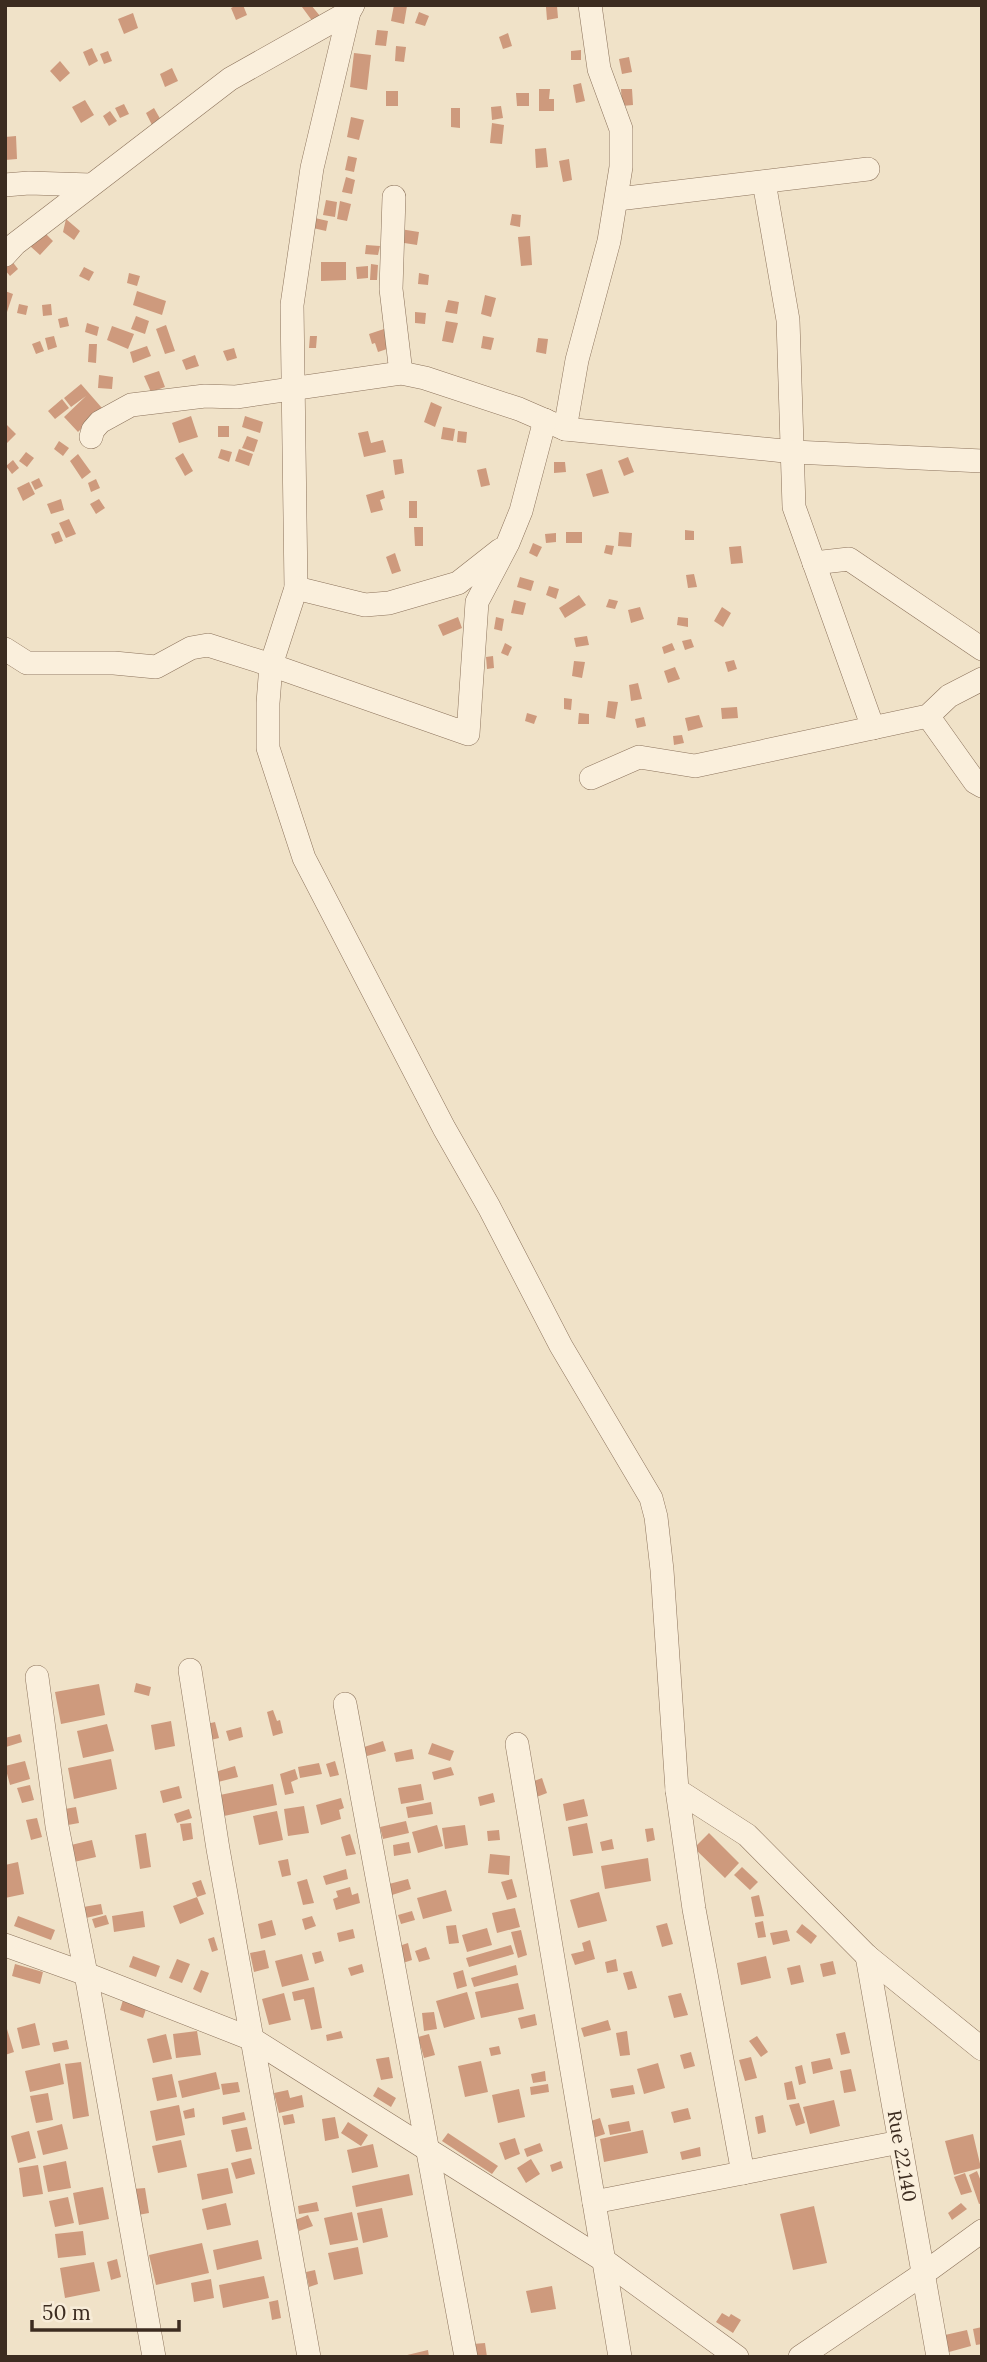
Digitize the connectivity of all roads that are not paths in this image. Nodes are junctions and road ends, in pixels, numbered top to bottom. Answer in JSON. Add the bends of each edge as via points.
{"nodes":[{"id":1,"x":590,"y":5,"type":"edge"},
{"id":2,"x":351,"y":9,"type":"edge"},
{"id":3,"x":868,"y":170,"type":"dead end"},
{"id":4,"x":765,"y":181,"type":"junction"},
{"id":5,"x":5,"y":185,"type":"edge"},
{"id":6,"x":91,"y":185,"type":"junction"},
{"id":7,"x":394,"y":197,"type":"dead end"},
{"id":8,"x":618,"y":199,"type":"junction"},
{"id":9,"x":5,"y":255,"type":"edge"},
{"id":10,"x":401,"y":373,"type":"junction"},
{"id":11,"x":294,"y":388,"type":"junction"},
{"id":12,"x":555,"y":425,"type":"junction"},
{"id":13,"x":91,"y":437,"type":"dead end"},
{"id":14,"x":794,"y":452,"type":"junction"},
{"id":15,"x":982,"y":461,"type":"edge"},
{"id":16,"x":508,"y":543,"type":"junction"},
{"id":17,"x":814,"y":563,"type":"junction"},
{"id":18,"x":296,"y":588,"type":"junction"},
{"id":19,"x":5,"y":649,"type":"edge"},
{"id":20,"x":982,"y":649,"type":"edge"},
{"id":21,"x":271,"y":665,"type":"junction"},
{"id":22,"x":982,"y":679,"type":"edge"},
{"id":23,"x":928,"y":716,"type":"junction"},
{"id":24,"x":873,"y":728,"type":"junction"},
{"id":25,"x":591,"y":778,"type":"dead end"},
{"id":26,"x":982,"y":786,"type":"edge"},
{"id":27,"x":190,"y":1670,"type":"dead end"},
{"id":28,"x":37,"y":1677,"type":"dead end"},
{"id":29,"x":345,"y":1704,"type":"dead end"},
{"id":30,"x":517,"y":1744,"type":"dead end"},
{"id":31,"x":677,"y":1790,"type":"junction"},
{"id":32,"x":5,"y":1945,"type":"edge"},
{"id":33,"x":867,"y":1956,"type":"junction"},
{"id":34,"x":86,"y":1973,"type":"junction"},
{"id":35,"x":252,"y":2039,"type":"junction"},
{"id":36,"x":982,"y":2049,"type":"edge"},
{"id":37,"x":900,"y":2142,"type":"junction"},
{"id":38,"x":428,"y":2150,"type":"junction"},
{"id":39,"x":743,"y":2173,"type":"junction"},
{"id":40,"x":594,"y":2202,"type":"junction"},
{"id":41,"x":982,"y":2231,"type":"edge"},
{"id":42,"x":604,"y":2261,"type":"junction"},
{"id":43,"x":923,"y":2274,"type":"junction"},
{"id":44,"x":154,"y":2357,"type":"edge"},
{"id":45,"x":309,"y":2357,"type":"edge"},
{"id":46,"x":466,"y":2357,"type":"edge"},
{"id":47,"x":620,"y":2357,"type":"edge"},
{"id":48,"x":737,"y":2357,"type":"edge"},
{"id":49,"x":800,"y":2357,"type":"edge"},
{"id":50,"x":938,"y":2357,"type":"edge"}],
"edges":[{"from":1,"to":8,"type":"street","via":[[599,69],[621,130]]},
{"from":2,"to":6,"type":"street","via":[[230,79]]},
{"from":2,"to":11,"type":"street","via":[[312,168],[292,305]]},
{"from":3,"to":4,"type":"street"},
{"from":4,"to":8,"type":"street"},
{"from":4,"to":14,"type":"street","via":[[788,320]]},
{"from":5,"to":6,"type":"street"},
{"from":6,"to":9,"type":"street"},
{"from":7,"to":10,"type":"street","via":[[391,289]]},
{"from":8,"to":12,"type":"street","via":[[577,360]]},
{"from":10,"to":11,"type":"street"},
{"from":10,"to":12,"type":"street"},
{"from":11,"to":13,"type":"street","via":[[131,405],[100,422]]},
{"from":11,"to":18,"type":"street"},
{"from":12,"to":14,"type":"street"},
{"from":12,"to":16,"type":"street"},
{"from":14,"to":15,"type":"street"},
{"from":14,"to":17,"type":"street","via":[[794,508]]},
{"from":16,"to":18,"type":"street","via":[[458,583],[389,603],[365,605]]},
{"from":16,"to":21,"type":"street","via":[[477,602],[468,734]]},
{"from":17,"to":20,"type":"street","via":[[849,559]]},
{"from":17,"to":24,"type":"street"},
{"from":18,"to":21,"type":"street"},
{"from":19,"to":21,"type":"street","via":[[27,663],[156,667],[191,648],[208,645]]},
{"from":21,"to":31,"type":"street","via":[[268,748],[304,858],[555,1335],[651,1498],[663,1583]]},
{"from":22,"to":23,"type":"street","via":[[949,696]]},
{"from":23,"to":24,"type":"street"},
{"from":23,"to":26,"type":"street"},
{"from":24,"to":25,"type":"street","via":[[695,766],[639,757]]},
{"from":27,"to":35,"type":"street"},
{"from":28,"to":34,"type":"street","via":[[57,1826]]},
{"from":29,"to":38,"type":"street"},
{"from":30,"to":40,"type":"street"},
{"from":31,"to":33,"type":"street","via":[[747,1835]]},
{"from":31,"to":39,"type":"street"},
{"from":32,"to":34,"type":"street"},
{"from":33,"to":36,"type":"street"},
{"from":33,"to":37,"type":"street","name":"Rue 22.140"},
{"from":34,"to":35,"type":"street"},
{"from":34,"to":44,"type":"street"},
{"from":35,"to":38,"type":"street"},
{"from":35,"to":45,"type":"street"},
{"from":37,"to":39,"type":"street"},
{"from":37,"to":43,"type":"street","name":"Rue 22.140"},
{"from":38,"to":42,"type":"street"},
{"from":38,"to":46,"type":"street"},
{"from":39,"to":40,"type":"street"},
{"from":40,"to":42,"type":"street"},
{"from":41,"to":43,"type":"street"},
{"from":42,"to":47,"type":"street"},
{"from":42,"to":48,"type":"street"},
{"from":43,"to":49,"type":"street"},
{"from":43,"to":50,"type":"street","name":"Rue 22.140"}]}
